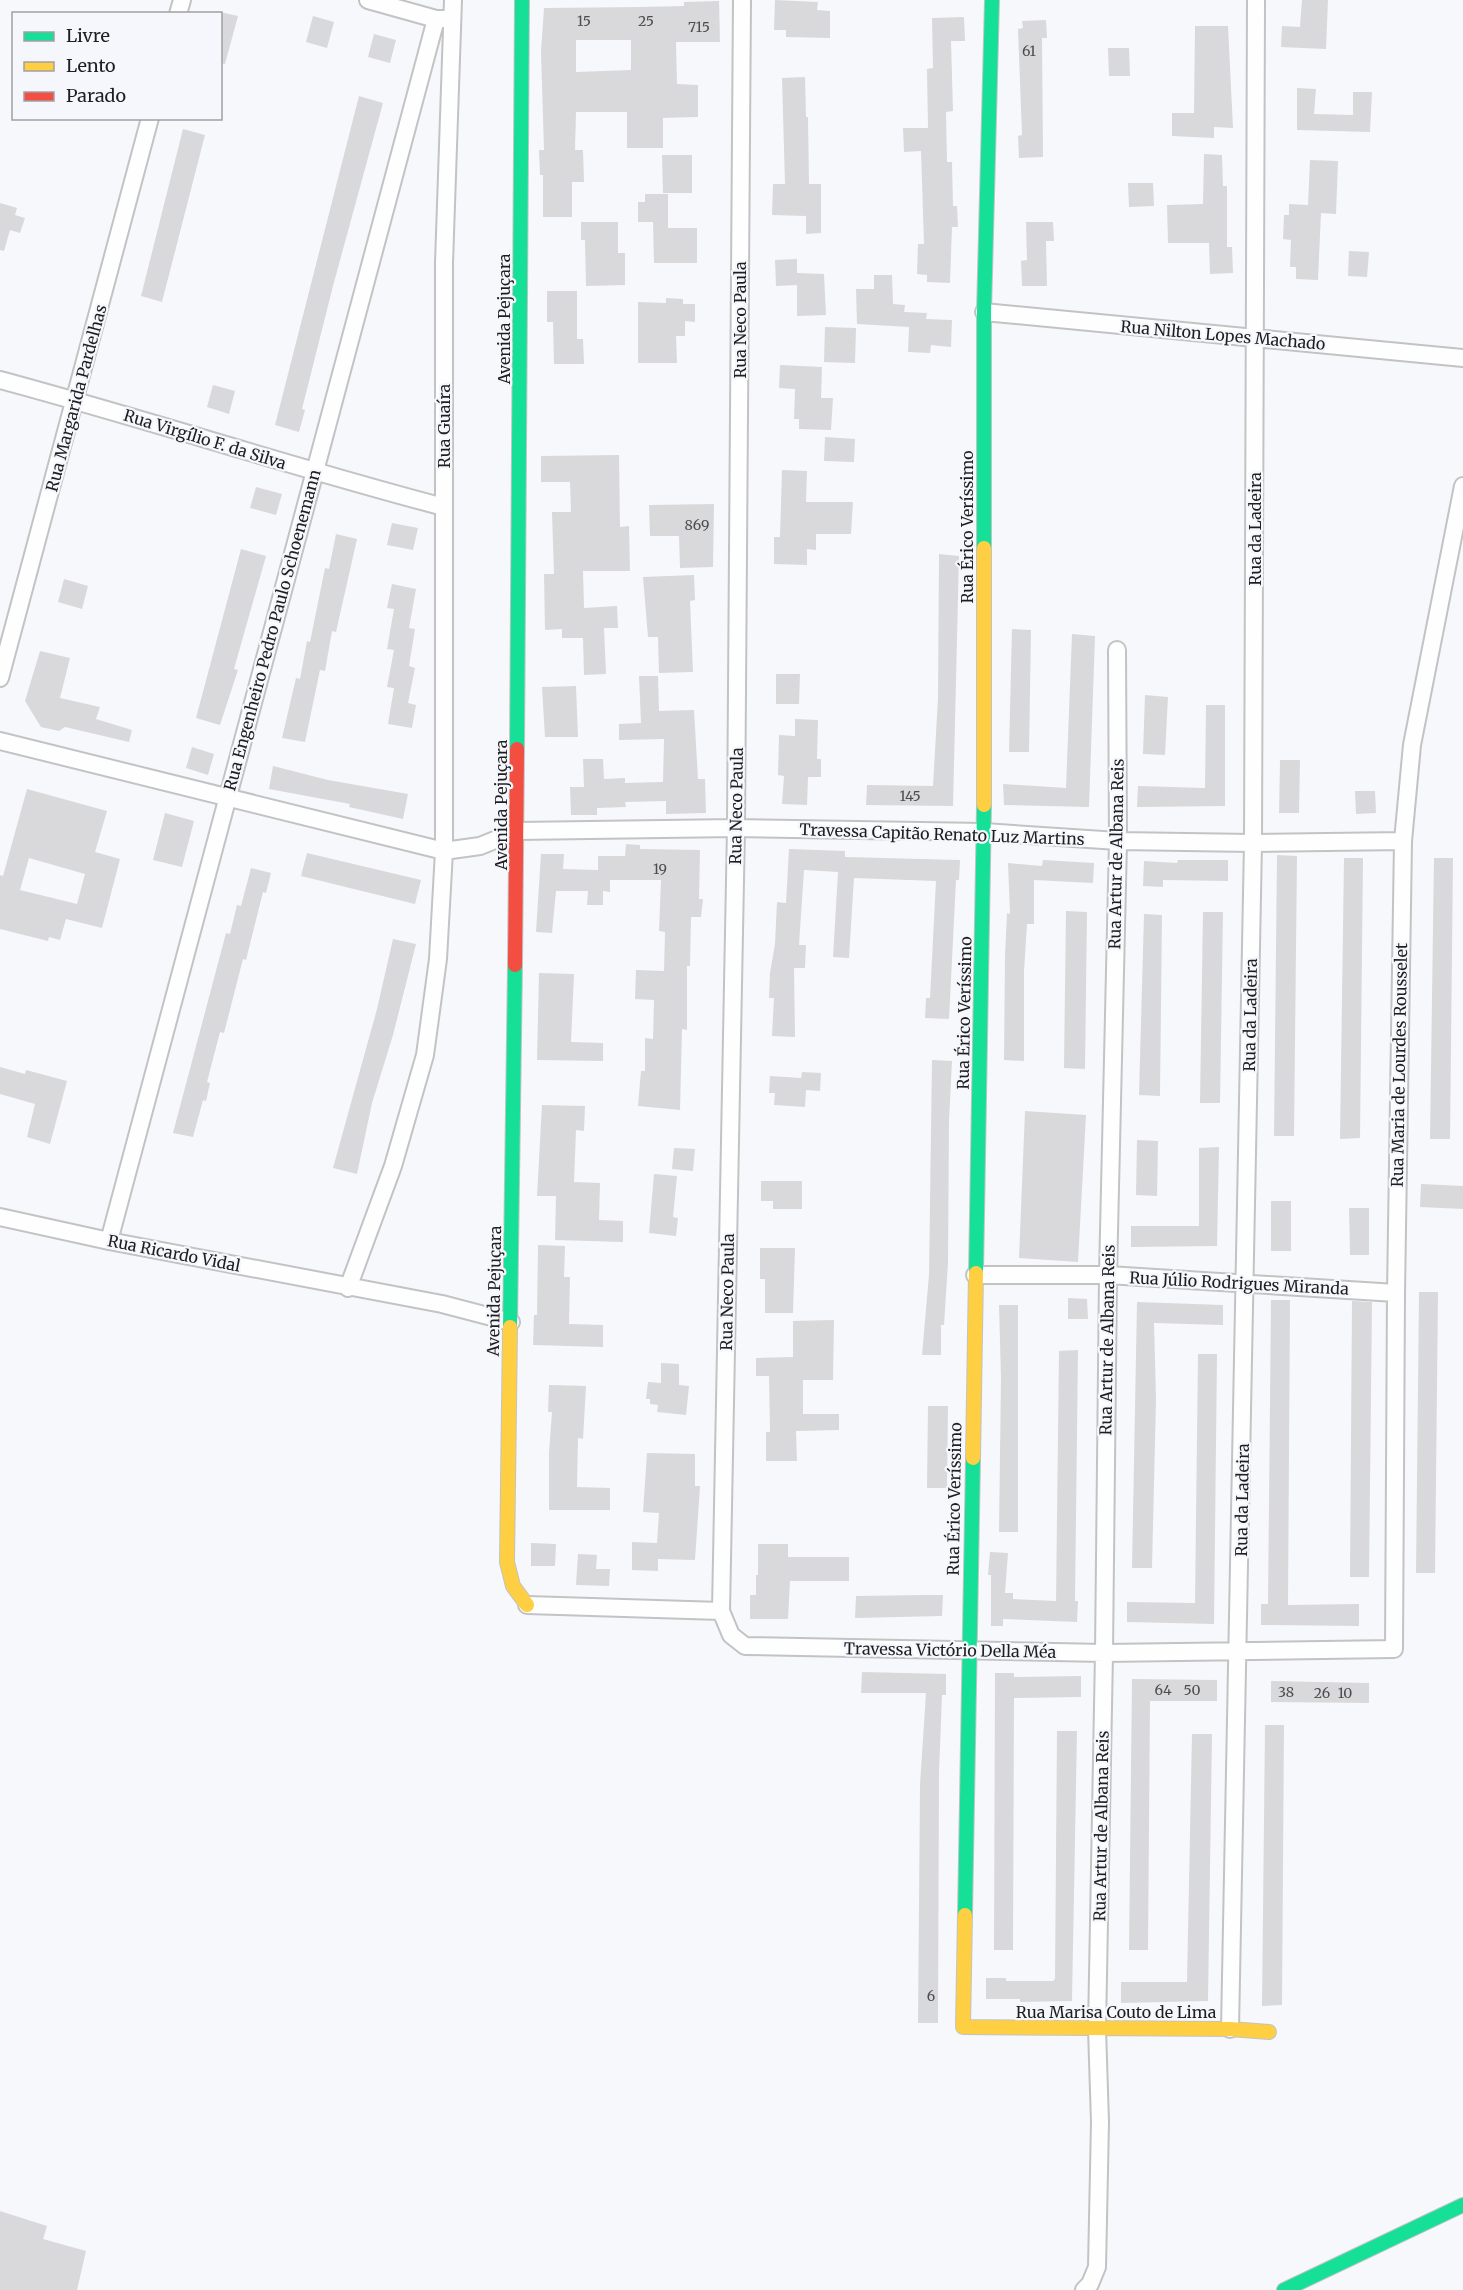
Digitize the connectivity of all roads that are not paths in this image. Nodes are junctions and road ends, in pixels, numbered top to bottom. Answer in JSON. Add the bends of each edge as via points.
{"nodes":[{"id":1,"x":368,"y":0,"type":"edge"},
{"id":2,"x":453,"y":0,"type":"edge"},
{"id":3,"x":522,"y":0,"type":"edge"},
{"id":4,"x":742,"y":0,"type":"edge"},
{"id":5,"x":992,"y":0,"type":"edge"},
{"id":6,"x":1256,"y":0,"type":"edge"},
{"id":7,"x":453,"y":18,"type":"junction"},
{"id":8,"x":436,"y":19,"type":"junction"},
{"id":9,"x":149,"y":120,"type":"edge"},
{"id":10,"x":984,"y":312,"type":"junction"},
{"id":11,"x":1257,"y":339,"type":"junction"},
{"id":12,"x":1463,"y":358,"type":"edge"},
{"id":13,"x":0,"y":380,"type":"edge"},
{"id":14,"x":76,"y":400,"type":"junction"},
{"id":15,"x":315,"y":473,"type":"junction"},
{"id":16,"x":1463,"y":486,"type":"edge"},
{"id":17,"x":444,"y":507,"type":"junction"},
{"id":18,"x":1117,"y":650,"type":"dead end"},
{"id":19,"x":0,"y":678,"type":"edge"},
{"id":20,"x":0,"y":741,"type":"edge"},
{"id":21,"x":228,"y":798,"type":"junction"},
{"id":22,"x":736,"y":828,"type":"junction"},
{"id":23,"x":518,"y":831,"type":"junction"},
{"id":24,"x":984,"y":832,"type":"junction"},
{"id":25,"x":1118,"y":841,"type":"junction"},
{"id":26,"x":1403,"y":841,"type":"junction"},
{"id":27,"x":1253,"y":843,"type":"junction"},
{"id":28,"x":444,"y":851,"type":"junction"},
{"id":29,"x":0,"y":1217,"type":"edge"},
{"id":30,"x":109,"y":1241,"type":"junction"},
{"id":31,"x":975,"y":1275,"type":"junction"},
{"id":32,"x":1108,"y":1275,"type":"junction"},
{"id":33,"x":1245,"y":1282,"type":"junction"},
{"id":34,"x":348,"y":1288,"type":"junction"},
{"id":35,"x":1396,"y":1293,"type":"junction"},
{"id":36,"x":510,"y":1322,"type":"junction"},
{"id":37,"x":526,"y":1605,"type":"joint"},
{"id":38,"x":721,"y":1611,"type":"junction"},
{"id":39,"x":1394,"y":1649,"type":"joint"},
{"id":40,"x":968,"y":1651,"type":"junction"},
{"id":41,"x":1239,"y":1652,"type":"junction"},
{"id":42,"x":1104,"y":1653,"type":"junction"},
{"id":43,"x":963,"y":2027,"type":"joint"},
{"id":44,"x":1096,"y":2029,"type":"junction"},
{"id":45,"x":1230,"y":2029,"type":"junction"},
{"id":46,"x":1269,"y":2032,"type":"dead end"},
{"id":47,"x":1463,"y":2205,"type":"edge"},
{"id":48,"x":1084,"y":2290,"type":"edge"},
{"id":49,"x":1284,"y":2290,"type":"edge"}],
"edges":[{"from":1,"to":8,"type":"street"},
{"from":2,"to":7,"type":"street","name":"Rua Guaíra"},
{"from":3,"to":23,"type":"main road","name":"Avenida Pejuçara"},
{"from":4,"to":22,"type":"street","name":"Rua Neco Paula"},
{"from":5,"to":10,"type":"main road","name":"Rua Érico Veríssimo"},
{"from":6,"to":11,"type":"street","name":"Rua da Ladeira"},
{"from":7,"to":8,"type":"street"},
{"from":7,"to":17,"type":"street","name":"Rua Guaíra","via":[[444,263]]},
{"from":8,"to":15,"type":"street","name":"Rua Engenheiro Pedro Paulo Schoenemann"},
{"from":9,"to":14,"type":"street","name":"Rua Margarida Pardelhas"},
{"from":10,"to":11,"type":"street","name":"Rua Nilton Lopes Machado"},
{"from":10,"to":24,"type":"main road","name":"Rua Érico Veríssimo"},
{"from":11,"to":12,"type":"street","name":"Rua Nilton Lopes Machado"},
{"from":11,"to":27,"type":"street","name":"Rua da Ladeira"},
{"from":13,"to":14,"type":"street","name":"Rua Virgílio F. da Silva"},
{"from":14,"to":15,"type":"street","name":"Rua Virgílio F. da Silva"},
{"from":14,"to":19,"type":"street","name":"Rua Margarida Pardelhas"},
{"from":15,"to":17,"type":"street","name":"Rua Virgílio F. da Silva"},
{"from":15,"to":21,"type":"street","name":"Rua Engenheiro Pedro Paulo Schoenemann"},
{"from":16,"to":26,"type":"street","name":"Rua Maria de Lourdes Rousselet","via":[[1412,745]]},
{"from":17,"to":28,"type":"street","name":"Rua Guaíra"},
{"from":18,"to":25,"type":"street","name":"Rua Artur de Albana Reis"},
{"from":20,"to":21,"type":"street"},
{"from":21,"to":28,"type":"street"},
{"from":21,"to":30,"type":"street","name":"Rua Engenheiro Pedro Paulo Schoenemann"},
{"from":22,"to":23,"type":"street","name":"Travessa Capitão Renato Luz Martins"},
{"from":22,"to":24,"type":"street","name":"Travessa Capitão Renato Luz Martins"},
{"from":22,"to":38,"type":"street","name":"Rua Neco Paula"},
{"from":23,"to":28,"type":"street","via":[[480,846]]},
{"from":23,"to":36,"type":"main road","name":"Avenida Pejuçara"},
{"from":24,"to":25,"type":"street","name":"Travessa Capitão Renato Luz Martins"},
{"from":24,"to":31,"type":"main road","name":"Rua Érico Veríssimo"},
{"from":25,"to":27,"type":"street","name":"Travessa Capitão Renato Luz Martins"},
{"from":25,"to":32,"type":"street","name":"Rua Artur de Albana Reis"},
{"from":26,"to":27,"type":"street","name":"Travessa Capitão Renato Luz Martins"},
{"from":26,"to":35,"type":"street","name":"Rua Maria de Lourdes Rousselet"},
{"from":27,"to":33,"type":"street","name":"Rua da Ladeira"},
{"from":28,"to":34,"type":"street","name":"Rua Guaíra","via":[[438,959],[424,1055],[393,1166]]},
{"from":29,"to":30,"type":"street","name":"Rua Ricardo Vidal"},
{"from":30,"to":34,"type":"street","name":"Rua Ricardo Vidal"},
{"from":31,"to":32,"type":"street","name":"Rua Júlio Rodrigues Miranda"},
{"from":31,"to":40,"type":"main road","name":"Rua Érico Veríssimo"},
{"from":32,"to":33,"type":"street","name":"Rua Júlio Rodrigues Miranda"},
{"from":32,"to":42,"type":"street","name":"Rua Artur de Albana Reis"},
{"from":33,"to":35,"type":"street","name":"Rua Júlio Rodrigues Miranda"},
{"from":33,"to":41,"type":"street","name":"Rua da Ladeira"},
{"from":34,"to":36,"type":"street","name":"Rua Ricardo Vidal","via":[[442,1304]]},
{"from":35,"to":39,"type":"street","name":"Rua Maria de Lourdes Rousselet"},
{"from":36,"to":37,"type":"main road","name":"Avenida Pejuçara","via":[[507,1562],[513,1586]]},
{"from":37,"to":38,"type":"street"},
{"from":38,"to":40,"type":"street","name":"Travessa Victório Della Méa","via":[[731,1635],[745,1646]]},
{"from":39,"to":41,"type":"street","name":"Travessa Victório Della Méa"},
{"from":40,"to":42,"type":"street","name":"Travessa Victório Della Méa"},
{"from":40,"to":43,"type":"main road","name":"Rua Érico Veríssimo"},
{"from":41,"to":42,"type":"street","name":"Travessa Victório Della Méa"},
{"from":41,"to":45,"type":"street","name":"Rua da Ladeira"},
{"from":42,"to":44,"type":"street","name":"Rua Artur de Albana Reis"},
{"from":43,"to":44,"type":"main road","name":"Rua Marisa Couto de Lima"},
{"from":44,"to":45,"type":"main road","name":"Rua Marisa Couto de Lima"},
{"from":44,"to":48,"type":"street","name":"Rua Artur de Albana Reis","via":[[1100,2122],[1097,2267]]},
{"from":45,"to":46,"type":"main road","name":"Rua Marisa Couto de Lima"},
{"from":47,"to":49,"type":"main road"}]}
